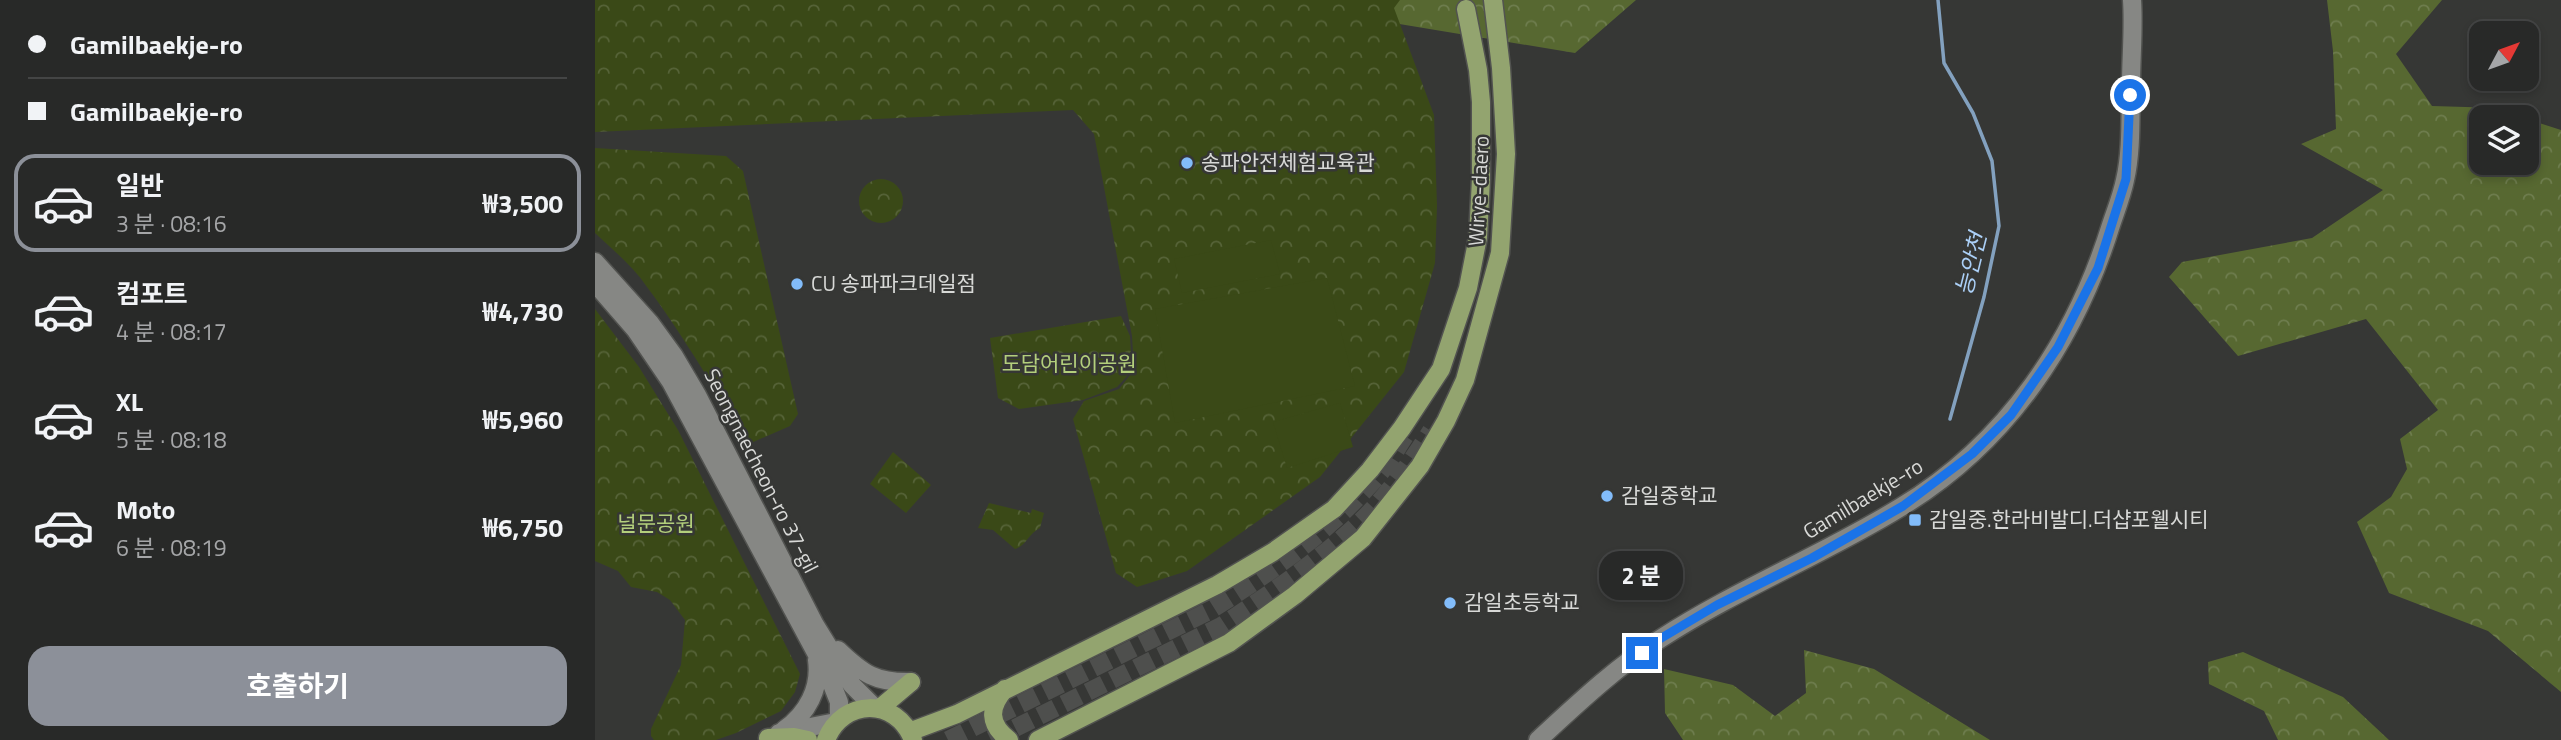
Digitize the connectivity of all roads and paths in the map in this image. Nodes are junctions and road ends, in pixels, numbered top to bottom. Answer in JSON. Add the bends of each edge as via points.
{"nodes":[{"id":1,"x":2132,"y":0,"type":"edge"},
{"id":2,"x":1493,"y":1,"type":"edge"},
{"id":3,"x":1466,"y":9,"type":"dead end"},
{"id":4,"x":595,"y":262,"type":"edge"},
{"id":5,"x":595,"y":284,"type":"edge"},
{"id":6,"x":732,"y":482,"type":"junction"},
{"id":7,"x":815,"y":625,"type":"junction"},
{"id":8,"x":815,"y":653,"type":"junction"},
{"id":9,"x":1005,"y":689,"type":"junction"},
{"id":10,"x":877,"y":709,"type":"junction"},
{"id":11,"x":838,"y":721,"type":"junction"},
{"id":12,"x":911,"y":736,"type":"edge"},
{"id":13,"x":778,"y":737,"type":"edge"},
{"id":14,"x":807,"y":740,"type":"edge"},
{"id":15,"x":826,"y":740,"type":"edge"},
{"id":16,"x":1009,"y":740,"type":"edge"},
{"id":17,"x":1038,"y":740,"type":"edge"},
{"id":18,"x":1538,"y":740,"type":"edge"}],
"edges":[{"from":1,"to":18,"type":"main road","name":"Gamilbaekje-ro","via":[[2126,179],[2098,268],[2058,347],[2011,415],[1972,454],[1903,506],[1658,640]]},
{"from":2,"to":17,"type":"main road","name":"Wirye-daero","via":[[1506,154],[1500,253],[1465,380],[1420,466],[1363,538],[1229,643]]},
{"from":3,"to":9,"type":"main road","name":"Wirye-daero","via":[[1481,102],[1478,237],[1468,288],[1441,369],[1402,428],[1334,509],[1273,552],[1217,585]]},
{"from":4,"to":6,"type":"main road","name":"Seongnaecheon-ro 37-gil","via":[[674,356],[697,395]]},
{"from":5,"to":6,"type":"main road","name":"Seongnaecheon-ro 37-gil","via":[[635,329]]},
{"from":6,"to":7,"type":"main road","name":"Seongnaecheon-ro 37-gil"},
{"from":6,"to":8,"type":"main road","name":"Seongnaecheon-ro 37-gil"},
{"from":7,"to":10,"type":"main road","name":"Seongnaecheon-ro 37-gil","via":[[852,685]]},
{"from":7,"to":10,"type":"main road","via":[[871,677],[911,682]]},
{"from":8,"to":11,"type":"main road","name":"Seongnaecheon-ro 37-gil","via":[[837,695]]},
{"from":8,"to":13,"type":"main road","via":[[819,673],[811,699]]},
{"from":9,"to":12,"type":"main road","name":"Wirye-daero"},
{"from":9,"to":16,"type":"main road","via":[[993,705],[993,716],[996,729]]},
{"from":10,"to":11,"type":"main road","via":[[856,710]]},
{"from":10,"to":12,"type":"main road","via":[[898,719]]},
{"from":11,"to":13,"type":"main road"},
{"from":11,"to":15,"type":"main road"},
{"from":13,"to":14,"type":"main road"}]}
